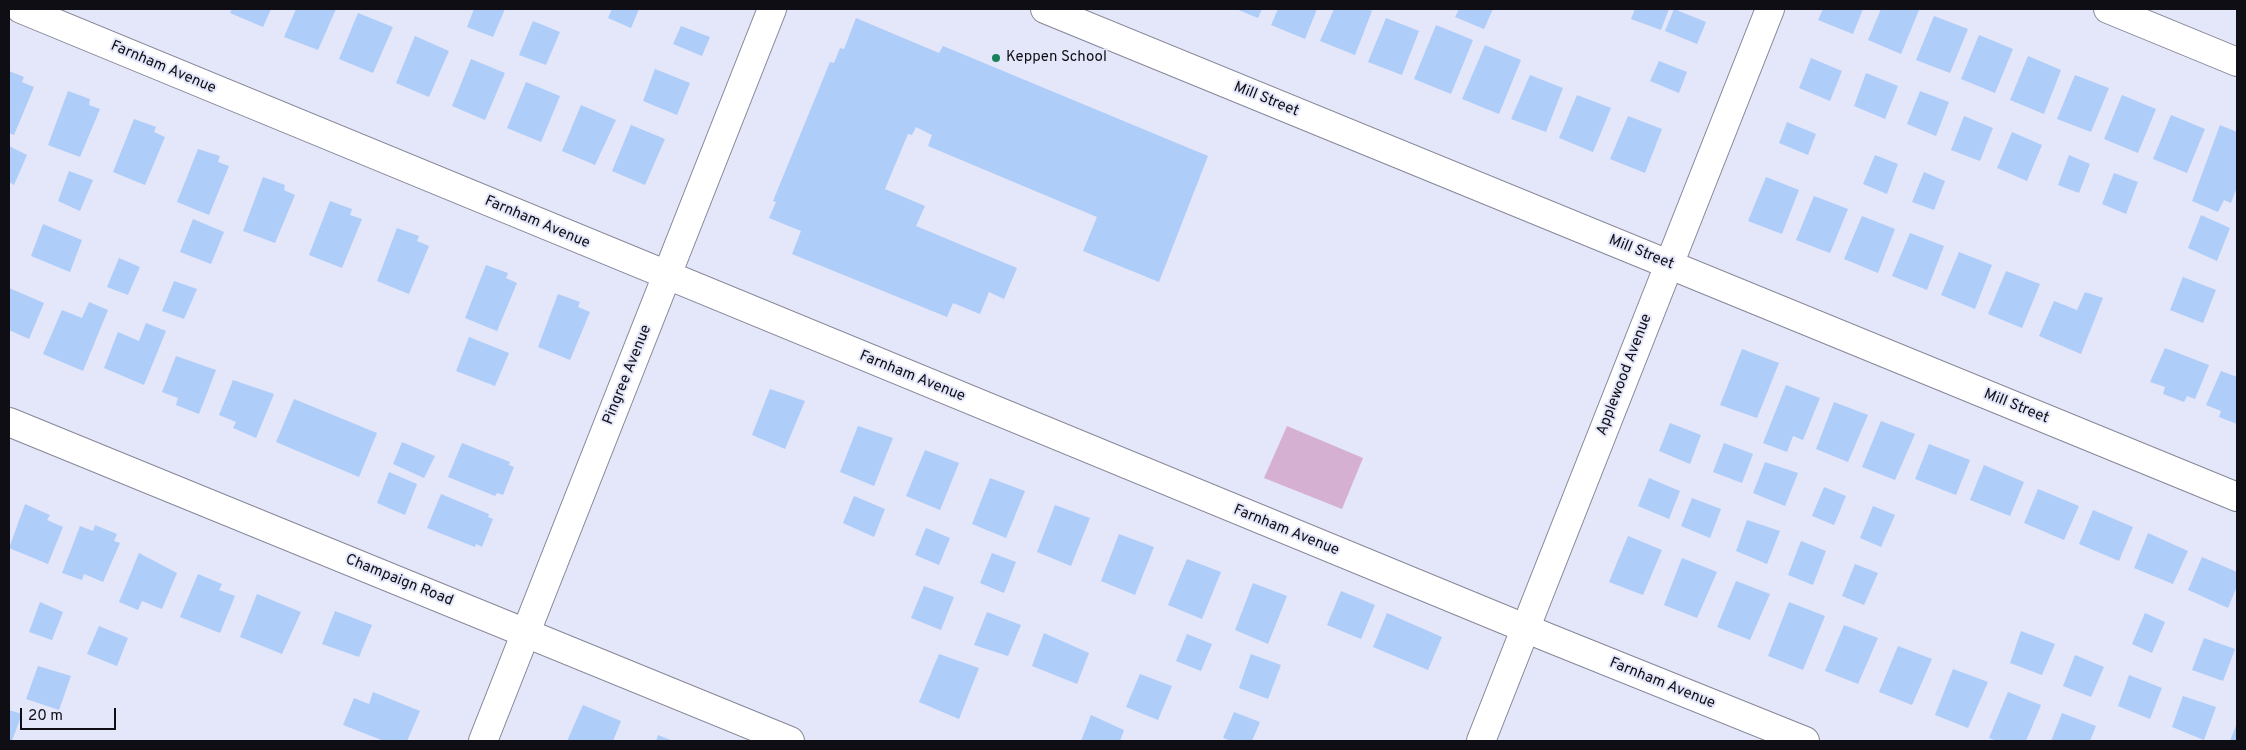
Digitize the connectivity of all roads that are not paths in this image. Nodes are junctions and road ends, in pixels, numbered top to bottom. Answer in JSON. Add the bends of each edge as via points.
{"nodes":[{"id":1,"x":21,"y":9,"type":"edge"},
{"id":2,"x":772,"y":9,"type":"edge"},
{"id":3,"x":1045,"y":9,"type":"edge"},
{"id":4,"x":1770,"y":9,"type":"edge"},
{"id":5,"x":2108,"y":9,"type":"edge"},
{"id":6,"x":2237,"y":62,"type":"edge"},
{"id":7,"x":1668,"y":264,"type":"junction"},
{"id":8,"x":666,"y":277,"type":"junction"},
{"id":9,"x":9,"y":422,"type":"edge"},
{"id":10,"x":2237,"y":497,"type":"edge"},
{"id":11,"x":1525,"y":629,"type":"junction"},
{"id":12,"x":526,"y":633,"type":"junction"},
{"id":13,"x":483,"y":741,"type":"edge"},
{"id":14,"x":790,"y":741,"type":"edge"},
{"id":15,"x":1481,"y":741,"type":"edge"},
{"id":16,"x":1805,"y":741,"type":"edge"}],
"edges":[{"from":1,"to":8,"type":"street","name":"Farnham Avenue"},
{"from":2,"to":8,"type":"street","name":"Pingree Avenue"},
{"from":3,"to":7,"type":"street","name":"Mill Street"},
{"from":4,"to":7,"type":"street","name":"Applewood Avenue"},
{"from":5,"to":6,"type":"street"},
{"from":7,"to":10,"type":"street","name":"Mill Street"},
{"from":7,"to":11,"type":"street","name":"Applewood Avenue"},
{"from":8,"to":11,"type":"street","name":"Farnham Avenue"},
{"from":8,"to":12,"type":"street","name":"Pingree Avenue"},
{"from":9,"to":12,"type":"street","name":"Champaign Road"},
{"from":11,"to":15,"type":"street","name":"Applewood Avenue"},
{"from":11,"to":16,"type":"street","name":"Farnham Avenue"},
{"from":12,"to":13,"type":"street","name":"Pingree Avenue"},
{"from":12,"to":14,"type":"street","name":"Champaign Road"}]}
